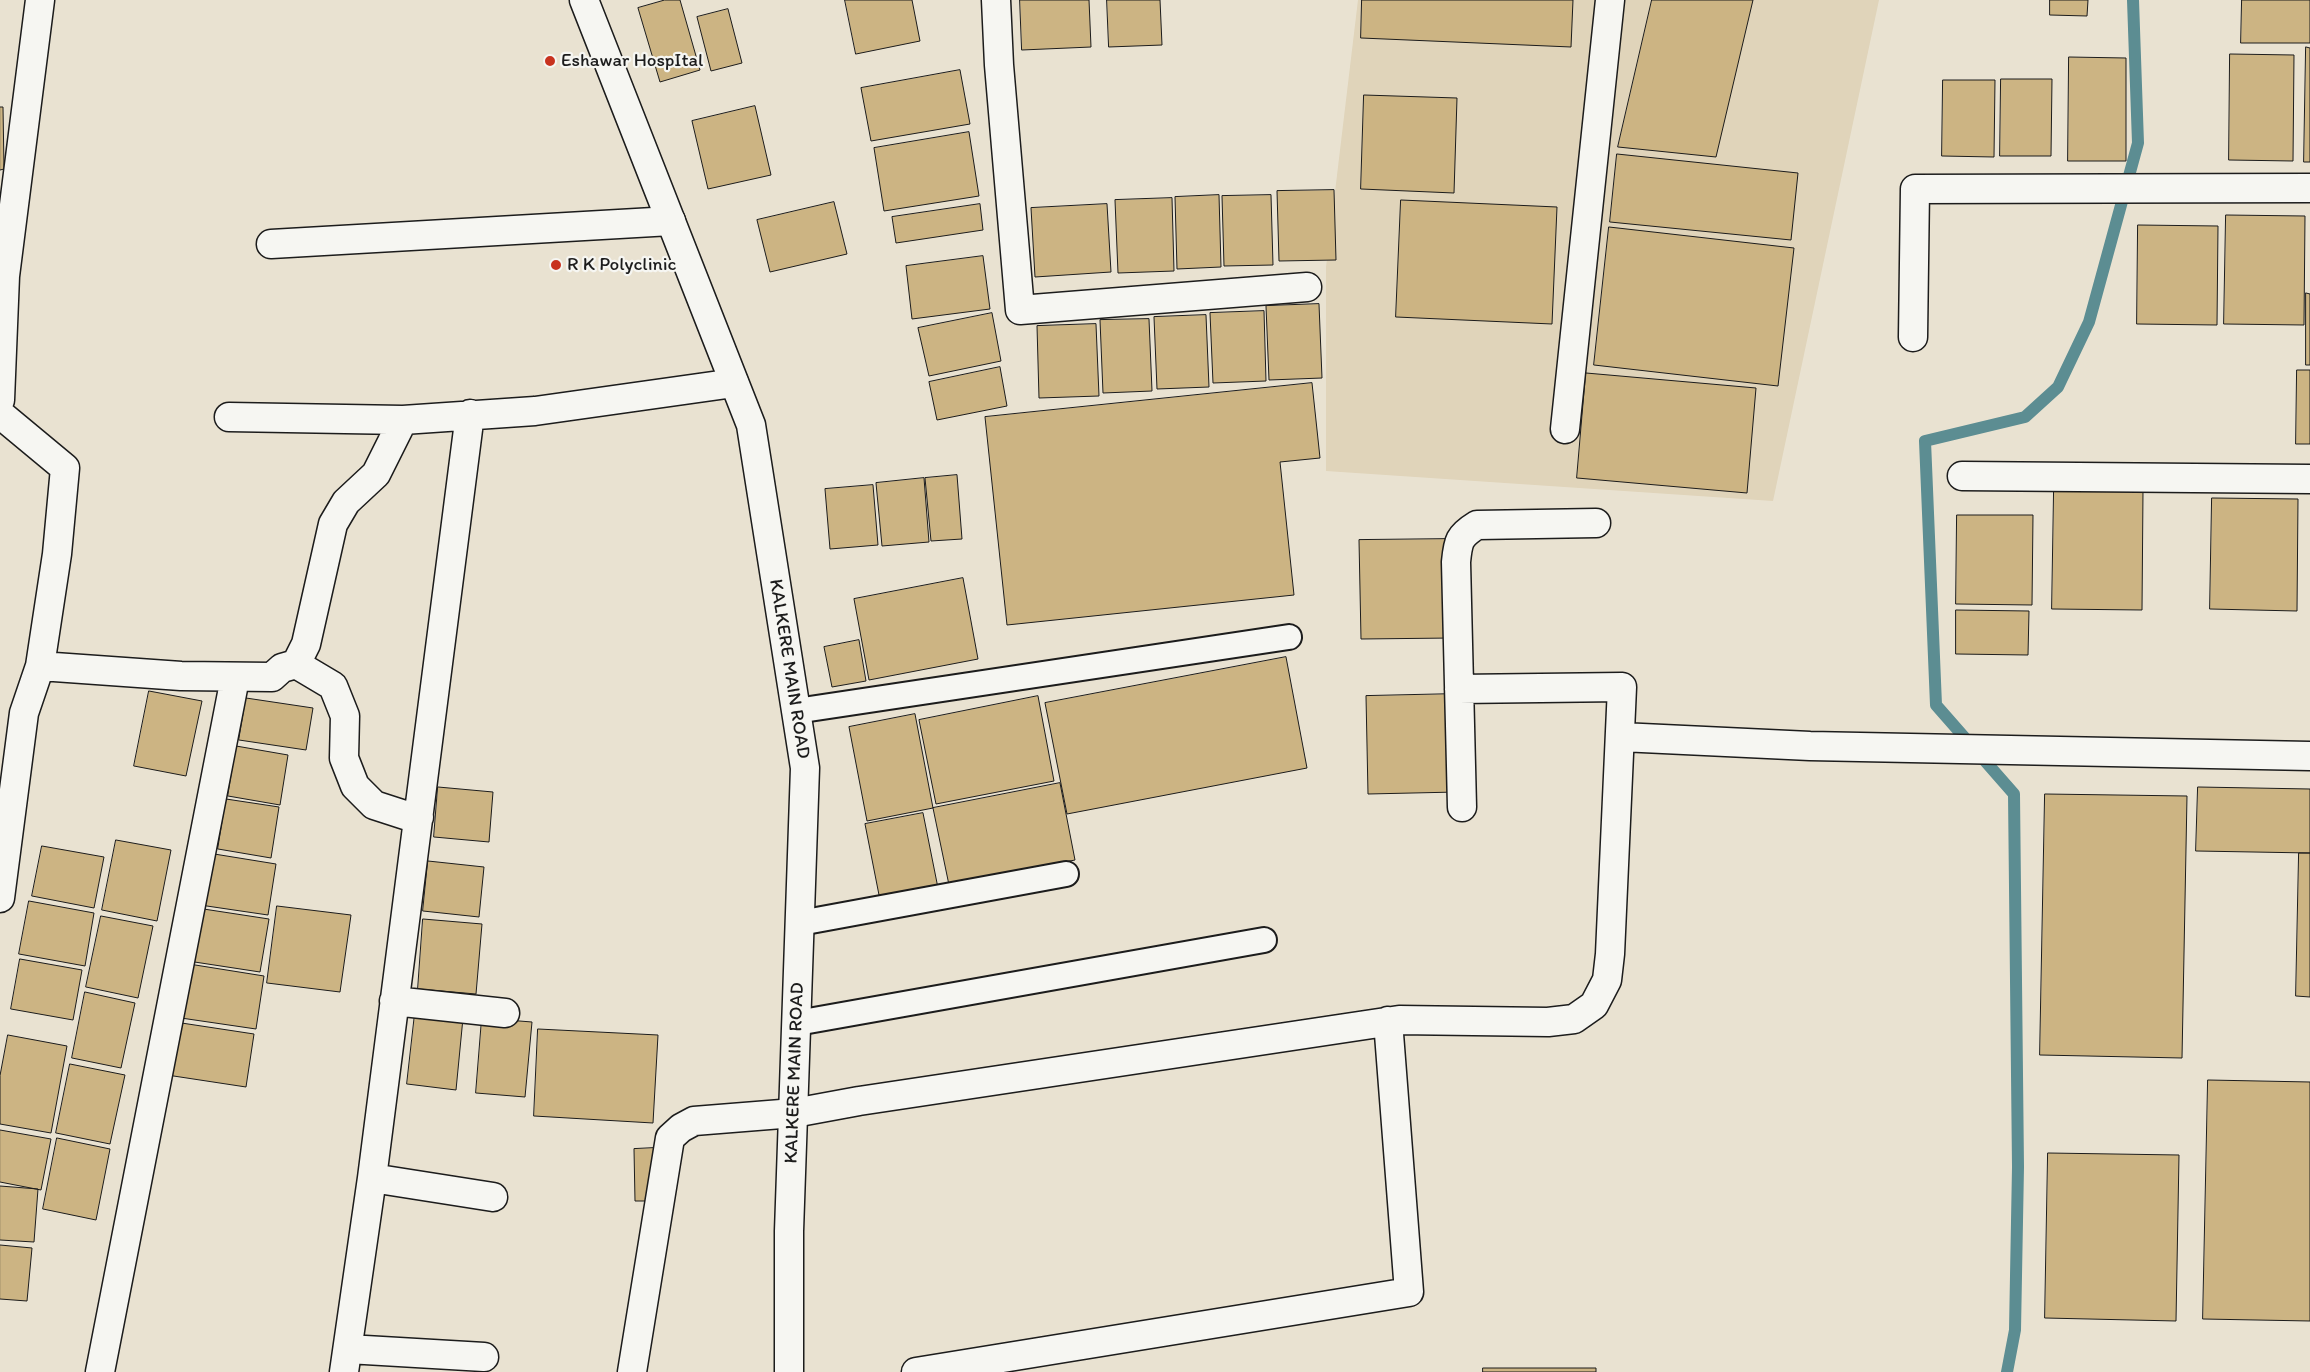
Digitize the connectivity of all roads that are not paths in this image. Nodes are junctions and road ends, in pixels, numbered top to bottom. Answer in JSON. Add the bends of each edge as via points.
{"nodes":[{"id":1,"x":40,"y":0,"type":"edge"},
{"id":2,"x":584,"y":0,"type":"edge"},
{"id":3,"x":996,"y":0,"type":"edge"},
{"id":4,"x":1610,"y":0,"type":"edge"},
{"id":5,"x":2310,"y":188,"type":"edge"},
{"id":6,"x":671,"y":221,"type":"junction"},
{"id":7,"x":271,"y":244,"type":"dead end"},
{"id":8,"x":1307,"y":287,"type":"dead end"},
{"id":9,"x":1913,"y":337,"type":"dead end"},
{"id":10,"x":734,"y":382,"type":"junction"},
{"id":11,"x":0,"y":400,"type":"edge"},
{"id":12,"x":0,"y":414,"type":"edge"},
{"id":13,"x":470,"y":414,"type":"junction"},
{"id":14,"x":229,"y":417,"type":"dead end"},
{"id":15,"x":403,"y":420,"type":"junction"},
{"id":16,"x":1565,"y":429,"type":"dead end"},
{"id":17,"x":1962,"y":476,"type":"dead end"},
{"id":18,"x":2310,"y":480,"type":"edge"},
{"id":19,"x":1596,"y":523,"type":"dead end"},
{"id":20,"x":1289,"y":637,"type":"dead end"},
{"id":21,"x":296,"y":664,"type":"junction"},
{"id":22,"x":40,"y":666,"type":"junction"},
{"id":23,"x":235,"y":678,"type":"junction"},
{"id":24,"x":1459,"y":689,"type":"junction"},
{"id":25,"x":796,"y":711,"type":"junction"},
{"id":26,"x":12,"y":712,"type":"edge"},
{"id":27,"x":1621,"y":738,"type":"junction"},
{"id":28,"x":2310,"y":756,"type":"edge"},
{"id":29,"x":1462,"y":807,"type":"dead end"},
{"id":30,"x":419,"y":817,"type":"junction"},
{"id":31,"x":1066,"y":874,"type":"dead end"},
{"id":32,"x":0,"y":898,"type":"edge"},
{"id":33,"x":800,"y":923,"type":"junction"},
{"id":34,"x":1264,"y":940,"type":"dead end"},
{"id":35,"x":394,"y":1001,"type":"junction"},
{"id":36,"x":505,"y":1013,"type":"dead end"},
{"id":37,"x":1388,"y":1021,"type":"junction"},
{"id":38,"x":797,"y":1023,"type":"junction"},
{"id":39,"x":794,"y":1113,"type":"junction"},
{"id":40,"x":372,"y":1178,"type":"junction"},
{"id":41,"x":493,"y":1197,"type":"dead end"},
{"id":42,"x":484,"y":1357,"type":"dead end"},
{"id":43,"x":346,"y":1361,"type":"edge"},
{"id":44,"x":100,"y":1372,"type":"edge"},
{"id":45,"x":632,"y":1372,"type":"edge"},
{"id":46,"x":789,"y":1372,"type":"edge"},
{"id":47,"x":916,"y":1372,"type":"edge"}],
"edges":[{"from":1,"to":11,"type":"street","via":[[5,276]]},
{"from":2,"to":6,"type":"street","name":"KALKERE MAIN ROAD"},
{"from":3,"to":8,"type":"street","via":[[1020,310]]},
{"from":4,"to":16,"type":"street"},
{"from":5,"to":9,"type":"street","via":[[1915,189]]},
{"from":6,"to":7,"type":"street"},
{"from":6,"to":10,"type":"street","name":"KALKERE MAIN ROAD"},
{"from":10,"to":13,"type":"street","via":[[535,411]]},
{"from":10,"to":25,"type":"street","name":"KALKERE MAIN ROAD","via":[[751,425]]},
{"from":12,"to":22,"type":"street","via":[[65,468],[57,554]]},
{"from":13,"to":15,"type":"street"},
{"from":13,"to":30,"type":"street"},
{"from":14,"to":15,"type":"street"},
{"from":15,"to":21,"type":"street","via":[[376,474],[346,502],[333,524],[306,644]]},
{"from":17,"to":18,"type":"street"},
{"from":19,"to":24,"type":"street","via":[[1477,525],[1464,533],[1457,545],[1456,562]]},
{"from":20,"to":25,"type":"lane"},
{"from":21,"to":23,"type":"street","via":[[282,668],[272,677]]},
{"from":21,"to":30,"type":"street","via":[[333,686],[345,716],[344,758],[355,786],[374,805]]},
{"from":22,"to":23,"type":"street"},
{"from":22,"to":26,"type":"street"},
{"from":23,"to":44,"type":"street"},
{"from":24,"to":27,"type":"street","via":[[1622,687]]},
{"from":24,"to":29,"type":"street"},
{"from":25,"to":33,"type":"street","name":"KALKERE MAIN ROAD","via":[[805,768]]},
{"from":26,"to":32,"type":"street"},
{"from":27,"to":28,"type":"street","via":[[1810,746]]},
{"from":27,"to":37,"type":"street","via":[[1610,954],[1607,980],[1594,1005],[1574,1019],[1548,1022]]},
{"from":30,"to":35,"type":"street"},
{"from":31,"to":33,"type":"lane"},
{"from":33,"to":38,"type":"street","name":"KALKERE MAIN ROAD"},
{"from":34,"to":38,"type":"lane"},
{"from":35,"to":36,"type":"street"},
{"from":35,"to":40,"type":"street"},
{"from":37,"to":39,"type":"street"},
{"from":37,"to":47,"type":"street","via":[[1409,1292]]},
{"from":38,"to":39,"type":"street","name":"KALKERE MAIN ROAD"},
{"from":39,"to":45,"type":"street","via":[[694,1121],[670,1138]]},
{"from":39,"to":46,"type":"street","name":"KALKERE MAIN ROAD"},
{"from":40,"to":41,"type":"street"},
{"from":40,"to":43,"type":"street"},
{"from":42,"to":43,"type":"street"}]}
